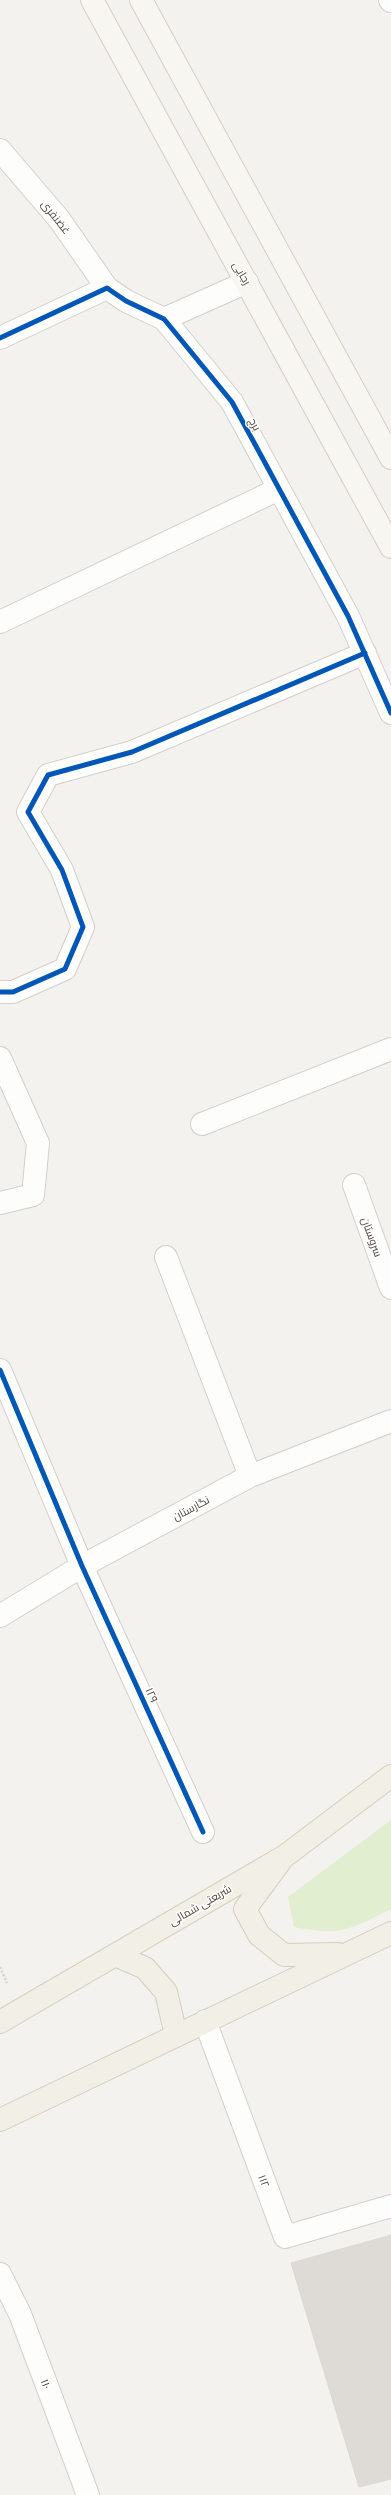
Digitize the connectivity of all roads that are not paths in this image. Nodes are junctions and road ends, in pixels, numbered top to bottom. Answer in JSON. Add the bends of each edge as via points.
{"nodes":[{"id":1,"x":92,"y":0,"type":"edge"},
{"id":2,"x":141,"y":0,"type":"edge"},
{"id":3,"x":0,"y":150,"type":"edge"},
{"id":4,"x":247,"y":282,"type":"junction"},
{"id":5,"x":107,"y":288,"type":"junction"},
{"id":6,"x":164,"y":319,"type":"junction"},
{"id":7,"x":0,"y":338,"type":"edge"},
{"id":8,"x":391,"y":458,"type":"edge"},
{"id":9,"x":279,"y":489,"type":"junction"},
{"id":10,"x":391,"y":547,"type":"edge"},
{"id":11,"x":0,"y":622,"type":"edge"},
{"id":12,"x":364,"y":653,"type":"junction"},
{"id":13,"x":391,"y":714,"type":"edge"},
{"id":14,"x":0,"y":992,"type":"edge"},
{"id":15,"x":391,"y":1049,"type":"edge"},
{"id":16,"x":0,"y":1058,"type":"edge"},
{"id":17,"x":202,"y":1124,"type":"dead end"},
{"id":18,"x":354,"y":1185,"type":"dead end"},
{"id":19,"x":0,"y":1203,"type":"edge"},
{"id":20,"x":166,"y":1257,"type":"dead end"},
{"id":21,"x":391,"y":1288,"type":"edge"},
{"id":22,"x":0,"y":1370,"type":"edge"},
{"id":23,"x":391,"y":1421,"type":"edge"},
{"id":24,"x":250,"y":1476,"type":"junction"},
{"id":25,"x":82,"y":1566,"type":"junction"},
{"id":26,"x":0,"y":1616,"type":"edge"},
{"id":27,"x":391,"y":1776,"type":"edge"},
{"id":28,"x":203,"y":1832,"type":"dead end"},
{"id":29,"x":285,"y":1856,"type":"junction"},
{"id":30,"x":391,"y":1933,"type":"edge"},
{"id":31,"x":344,"y":1954,"type":"junction"},
{"id":32,"x":115,"y":1955,"type":"junction"},
{"id":33,"x":205,"y":2021,"type":"junction"},
{"id":34,"x":0,"y":2022,"type":"edge"},
{"id":35,"x":176,"y":2035,"type":"junction"},
{"id":36,"x":0,"y":2120,"type":"edge"},
{"id":37,"x":391,"y":2206,"type":"edge"},
{"id":38,"x":0,"y":2274,"type":"edge"},
{"id":39,"x":88,"y":2495,"type":"edge"}],
"edges":[{"from":1,"to":4,"type":"main road","name":"رجایی"},
{"from":2,"to":8,"type":"main road"},
{"from":3,"to":5,"type":"street","name":"غضنفری","via":[[59,219]]},
{"from":4,"to":6,"type":"street"},
{"from":4,"to":10,"type":"main road","name":"رجایی"},
{"from":5,"to":6,"type":"street","name":"برج","via":[[126,301]]},
{"from":5,"to":7,"type":"street"},
{"from":6,"to":9,"type":"street","name":"برج","via":[[232,402]]},
{"from":9,"to":11,"type":"street"},
{"from":9,"to":12,"type":"street","name":"برج","via":[[348,616]]},
{"from":12,"to":13,"type":"street","name":"برج"},
{"from":12,"to":14,"type":"street","via":[[132,752],[48,775],[28,812],[62,870],[83,927],[65,969],[12,992]]},
{"from":15,"to":17,"type":"street"},
{"from":16,"to":19,"type":"street","via":[[38,1143],[33,1194]]},
{"from":18,"to":21,"type":"street","name":"سروستان"},
{"from":20,"to":24,"type":"street"},
{"from":22,"to":25,"type":"street","name":"۱۲۹"},
{"from":23,"to":24,"type":"street","name":"نگارستان"},
{"from":24,"to":25,"type":"street","name":"نگارستان"},
{"from":25,"to":26,"type":"street","name":"نگارستان"},
{"from":25,"to":28,"type":"street","name":"۱۲۹"},
{"from":27,"to":29,"type":"main road","name":"شریعتی شمالی"},
{"from":29,"to":31,"type":"main road","via":[[245,1909],[259,1935],[284,1955]]},
{"from":29,"to":32,"type":"main road","name":"شریعتی شمالی"},
{"from":30,"to":31,"type":"main road"},
{"from":31,"to":33,"type":"main road"},
{"from":32,"to":34,"type":"main road","name":"شریعتی شمالی"},
{"from":32,"to":35,"type":"main road","via":[[145,1968],[166,1992]]},
{"from":33,"to":35,"type":"main road"},
{"from":33,"to":37,"type":"street","name":"۱۱۲","via":[[285,2238]]},
{"from":35,"to":36,"type":"main road"},
{"from":38,"to":39,"type":"street","name":"۱۱۰","via":[[20,2314]]}]}
